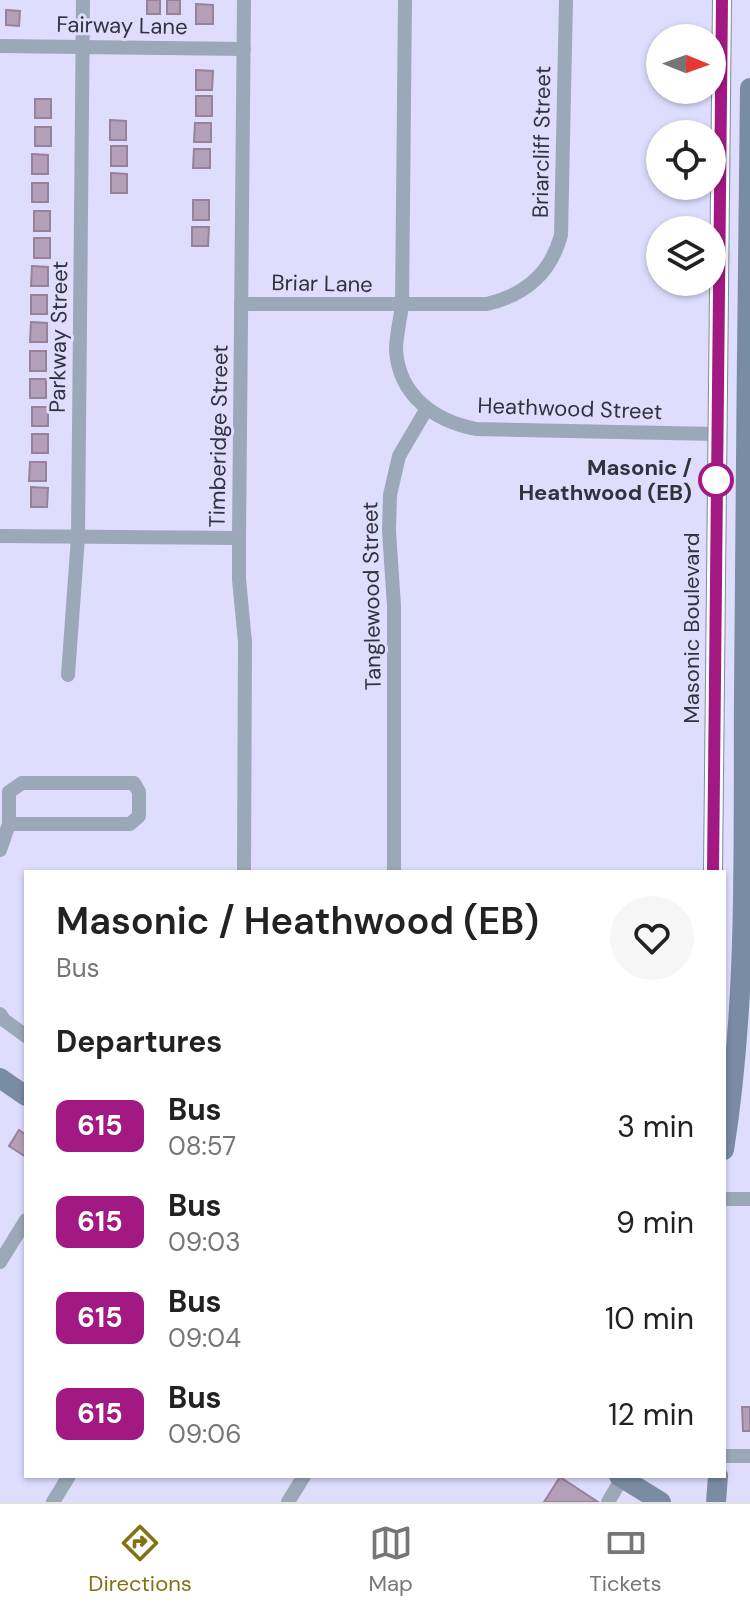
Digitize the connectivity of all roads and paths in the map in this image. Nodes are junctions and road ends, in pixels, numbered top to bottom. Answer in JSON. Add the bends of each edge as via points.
{"nodes":[{"id":1,"x":83,"y":0,"type":"edge"},
{"id":2,"x":244,"y":0,"type":"edge"},
{"id":3,"x":405,"y":0,"type":"edge"},
{"id":4,"x":566,"y":0,"type":"edge"},
{"id":5,"x":722,"y":0,"type":"edge"},
{"id":6,"x":0,"y":46,"type":"edge"},
{"id":7,"x":83,"y":46,"type":"junction"},
{"id":8,"x":244,"y":49,"type":"junction"},
{"id":9,"x":750,"y":88,"type":"edge"},
{"id":10,"x":721,"y":216,"type":"edge"},
{"id":11,"x":726,"y":218,"type":"edge"},
{"id":12,"x":748,"y":288,"type":"junction"},
{"id":13,"x":719,"y":296,"type":"edge"},
{"id":14,"x":241,"y":304,"type":"junction"},
{"id":15,"x":402,"y":306,"type":"junction"},
{"id":16,"x":426,"y":410,"type":"junction"},
{"id":17,"x":716,"y":436,"type":"junction"},
{"id":18,"x":747,"y":489,"type":"junction"},
{"id":19,"x":0,"y":536,"type":"edge"},
{"id":20,"x":78,"y":537,"type":"junction"},
{"id":21,"x":239,"y":538,"type":"junction"},
{"id":22,"x":715,"y":554,"type":"junction"},
{"id":23,"x":744,"y":671,"type":"junction"},
{"id":24,"x":68,"y":675,"type":"dead end"},
{"id":25,"x":9,"y":824,"type":"junction"},
{"id":26,"x":713,"y":846,"type":"junction"},
{"id":27,"x":0,"y":850,"type":"edge"},
{"id":28,"x":244,"y":870,"type":"edge"},
{"id":29,"x":394,"y":870,"type":"edge"},
{"id":30,"x":713,"y":870,"type":"edge"},
{"id":31,"x":742,"y":875,"type":"junction"},
{"id":32,"x":741,"y":912,"type":"junction"},
{"id":33,"x":726,"y":929,"type":"edge"},
{"id":34,"x":731,"y":1001,"type":"edge"},
{"id":35,"x":0,"y":1014,"type":"edge"},
{"id":36,"x":24,"y":1035,"type":"edge"},
{"id":37,"x":0,"y":1078,"type":"edge"},
{"id":38,"x":24,"y":1094,"type":"edge"},
{"id":39,"x":726,"y":1138,"type":"edge"},
{"id":40,"x":726,"y":1199,"type":"edge"},
{"id":41,"x":750,"y":1199,"type":"edge"},
{"id":42,"x":24,"y":1223,"type":"edge"},
{"id":43,"x":0,"y":1262,"type":"edge"},
{"id":44,"x":726,"y":1456,"type":"edge"},
{"id":45,"x":750,"y":1456,"type":"edge"},
{"id":46,"x":68,"y":1478,"type":"edge"},
{"id":47,"x":303,"y":1478,"type":"edge"},
{"id":48,"x":620,"y":1478,"type":"edge"},
{"id":49,"x":622,"y":1478,"type":"edge"},
{"id":50,"x":718,"y":1478,"type":"edge"},
{"id":51,"x":53,"y":1502,"type":"edge"},
{"id":52,"x":288,"y":1502,"type":"edge"},
{"id":53,"x":608,"y":1502,"type":"edge"},
{"id":54,"x":661,"y":1502,"type":"edge"},
{"id":55,"x":716,"y":1502,"type":"edge"}],
"edges":[{"from":1,"to":7,"type":"street","name":"Parkway Street"},
{"from":2,"to":8,"type":"street","name":"Timberidge Street"},
{"from":3,"to":15,"type":"street"},
{"from":4,"to":15,"type":"street","name":"Briarcliff Street","via":[[563,213],[556,252],[533,283],[502,301]]},
{"from":5,"to":10,"type":"main road","name":"Masonic Boulevard"},
{"from":6,"to":7,"type":"street","name":"Fairway Lane"},
{"from":7,"to":8,"type":"street","name":"Fairway Lane"},
{"from":7,"to":20,"type":"street","name":"Parkway Street"},
{"from":8,"to":14,"type":"street","name":"Timberidge Street"},
{"from":9,"to":12,"type":"main road"},
{"from":11,"to":12,"type":"main road","via":[[738,219]]},
{"from":12,"to":18,"type":"main road"},
{"from":13,"to":17,"type":"main road","name":"Masonic Boulevard"},
{"from":14,"to":15,"type":"street","name":"Briar Lane"},
{"from":14,"to":21,"type":"street","name":"Timberidge Street"},
{"from":15,"to":16,"type":"street","via":[[398,362],[408,388]]},
{"from":16,"to":17,"type":"street","name":"Heathwood Street","via":[[476,429]]},
{"from":16,"to":29,"type":"street","name":"Tanglewood Street","via":[[399,456],[390,495]]},
{"from":17,"to":18,"type":"main road","via":[[728,445],[729,495],[736,497]]},
{"from":17,"to":22,"type":"main road","name":"Masonic Boulevard"},
{"from":18,"to":23,"type":"main road"},
{"from":19,"to":20,"type":"street"},
{"from":20,"to":21,"type":"street"},
{"from":20,"to":24,"type":"street","name":"Parkway Street"},
{"from":21,"to":28,"type":"street","name":"Timberidge Street","via":[[245,642]]},
{"from":22,"to":23,"type":"main road","via":[[724,657],[729,666]]},
{"from":22,"to":26,"type":"main road","name":"Masonic Boulevard"},
{"from":23,"to":31,"type":"main road"},
{"from":25,"to":25,"type":"street","via":[[9,792],[22,783],[134,783],[139,792],[139,816],[130,824]]},
{"from":25,"to":27,"type":"street"},
{"from":26,"to":30,"type":"main road","name":"Masonic Boulevard"},
{"from":26,"to":31,"type":"main road","via":[[735,857]]},
{"from":31,"to":32,"type":"main road"},
{"from":32,"to":33,"type":"main road"},
{"from":32,"to":34,"type":"main road"},
{"from":34,"to":39,"type":"main road","via":[[733,1095]]},
{"from":35,"to":36,"type":"street"},
{"from":37,"to":38,"type":"main road"},
{"from":40,"to":41,"type":"street"},
{"from":42,"to":43,"type":"street"},
{"from":44,"to":45,"type":"street"},
{"from":46,"to":51,"type":"street"},
{"from":47,"to":52,"type":"street"},
{"from":48,"to":53,"type":"street"},
{"from":49,"to":54,"type":"main road"},
{"from":50,"to":55,"type":"main road"}]}
